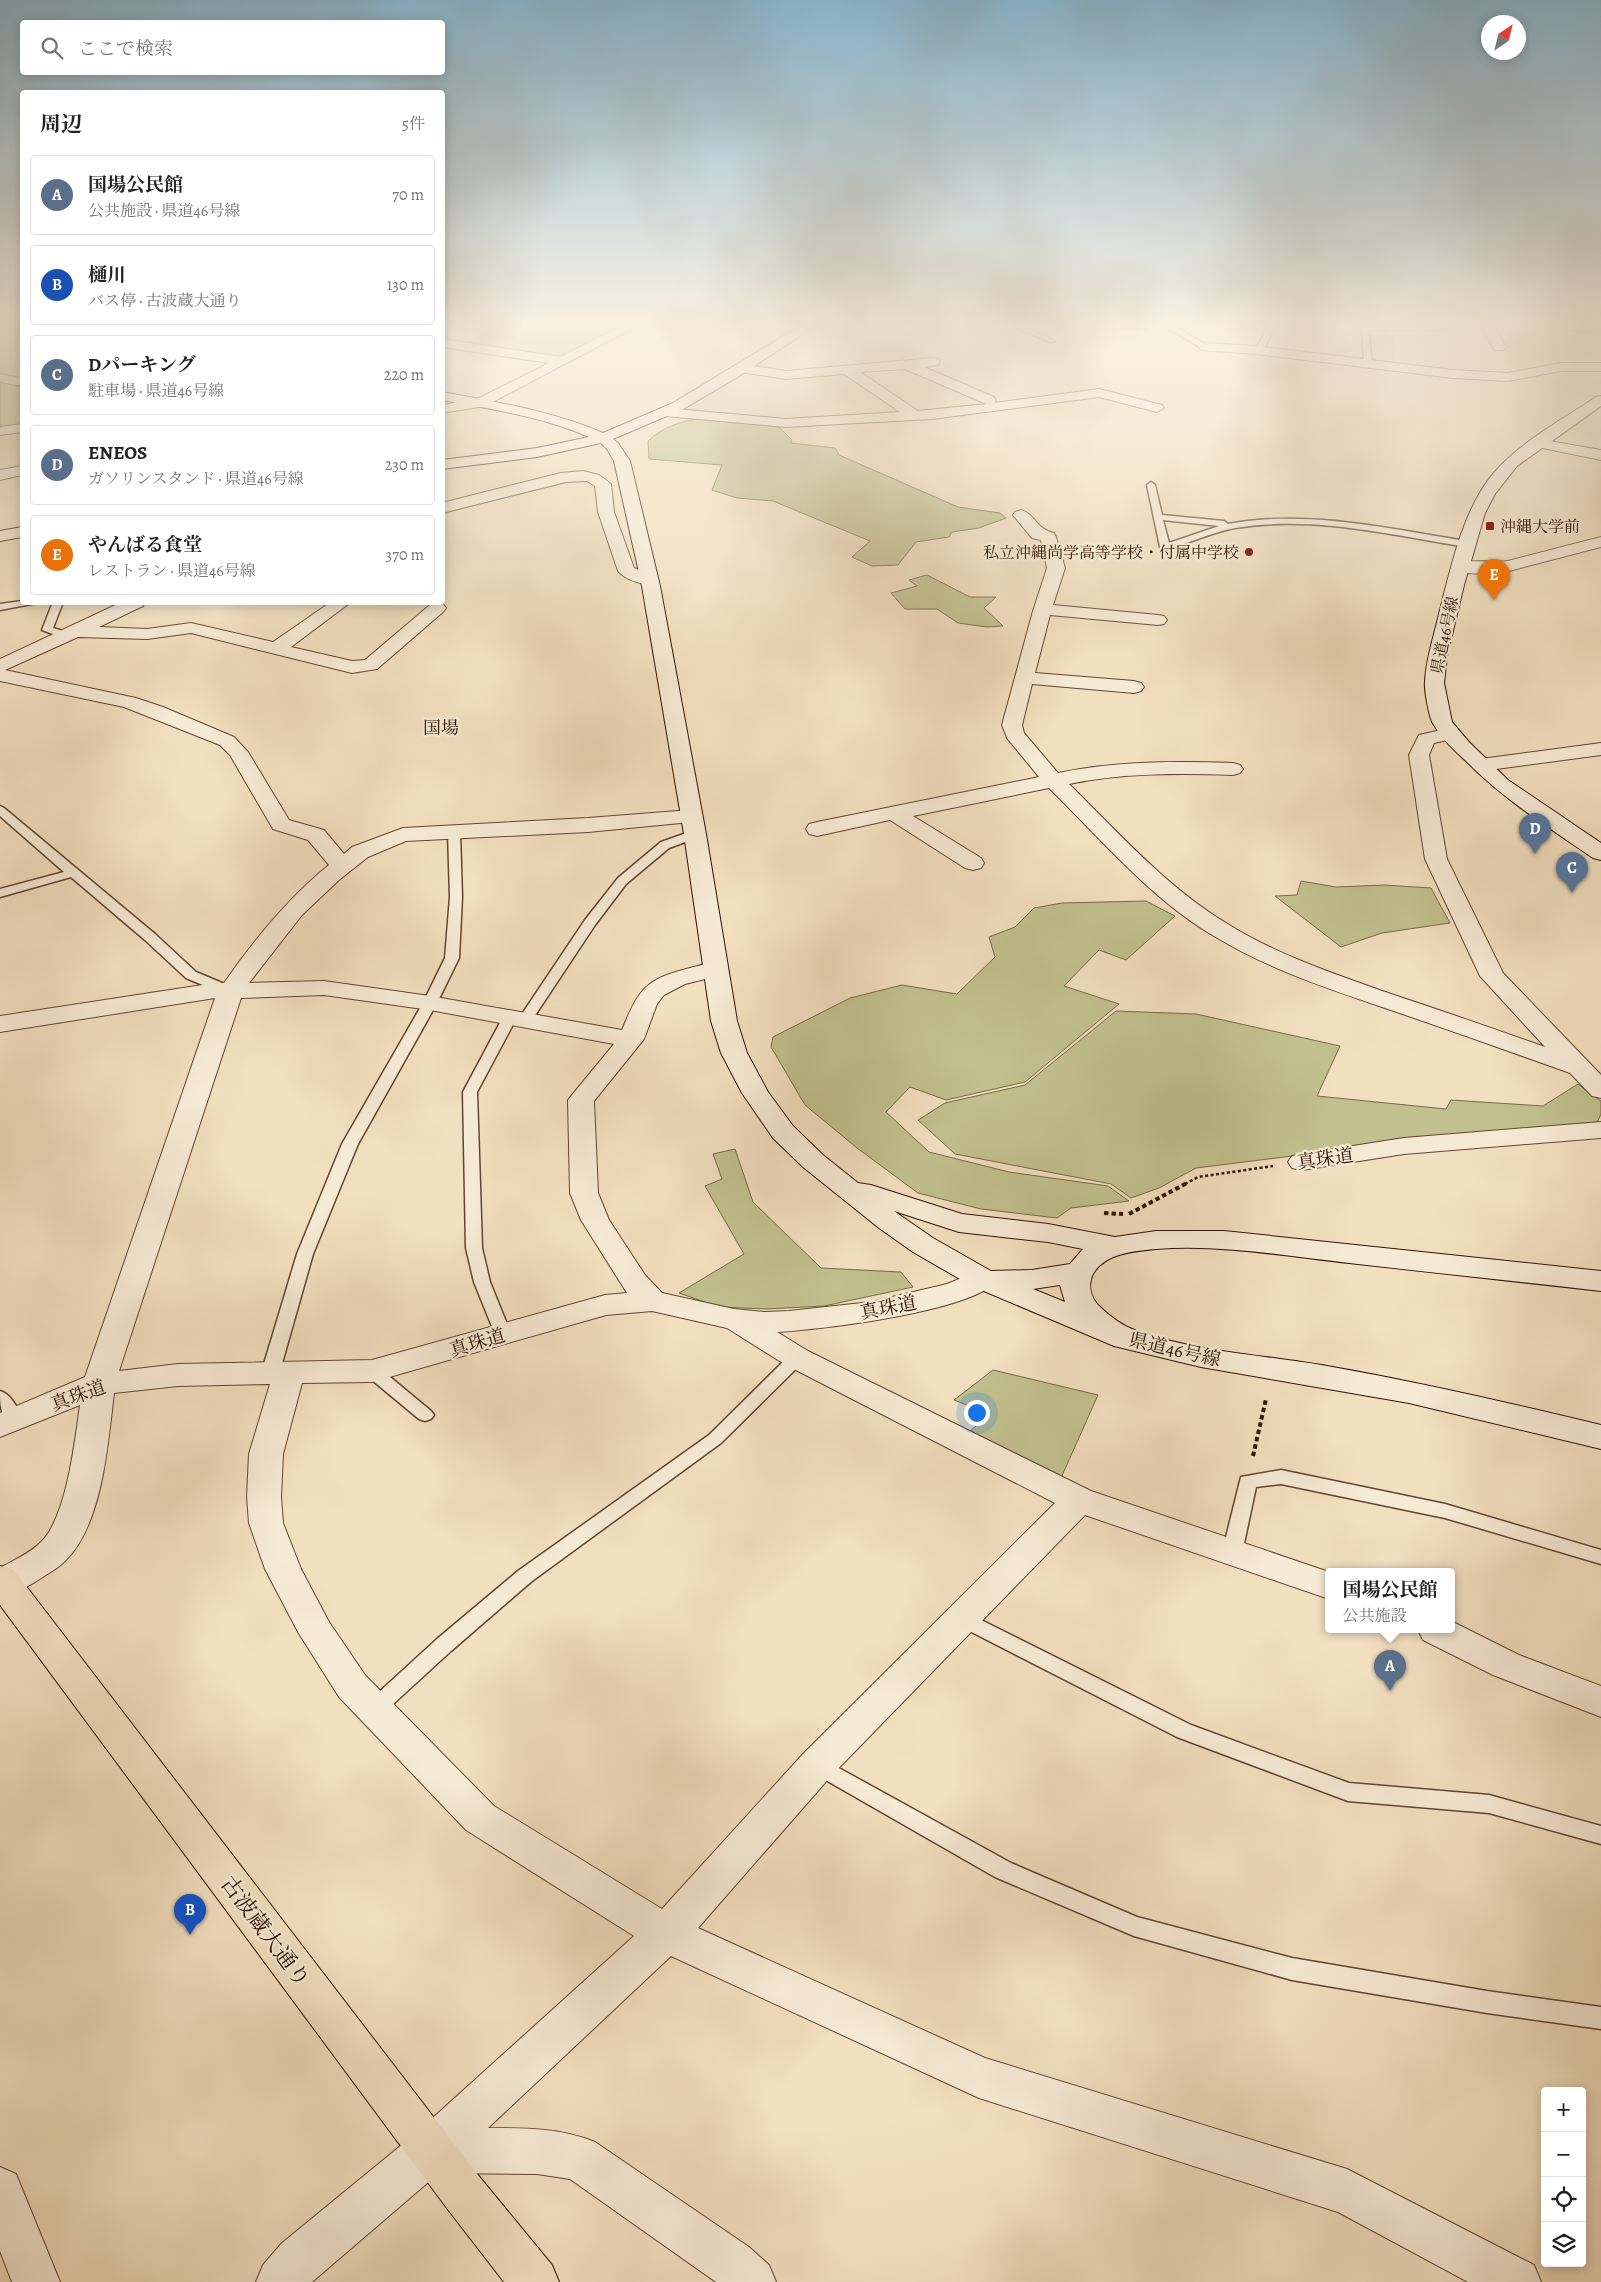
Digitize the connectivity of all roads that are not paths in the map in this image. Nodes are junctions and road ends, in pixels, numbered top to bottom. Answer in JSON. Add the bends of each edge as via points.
{"nodes":[{"id":1,"x":589,"y":432,"type":"edge"},
{"id":2,"x":616,"y":432,"type":"edge"},
{"id":3,"x":1553,"y":432,"type":"edge"},
{"id":4,"x":603,"y":438,"type":"junction"},
{"id":5,"x":1538,"y":443,"type":"junction"},
{"id":6,"x":1601,"y":455,"type":"edge"},
{"id":7,"x":445,"y":465,"type":"edge"},
{"id":8,"x":20,"y":471,"type":"edge"},
{"id":9,"x":0,"y":475,"type":"edge"},
{"id":10,"x":1151,"y":485,"type":"dead end"},
{"id":11,"x":445,"y":507,"type":"edge"},
{"id":12,"x":1021,"y":515,"type":"dead end"},
{"id":13,"x":1158,"y":517,"type":"junction"},
{"id":14,"x":1246,"y":524,"type":"junction"},
{"id":15,"x":20,"y":532,"type":"edge"},
{"id":16,"x":0,"y":536,"type":"edge"},
{"id":17,"x":1601,"y":542,"type":"edge"},
{"id":18,"x":1467,"y":544,"type":"junction"},
{"id":19,"x":1568,"y":551,"type":"junction"},
{"id":20,"x":1593,"y":561,"type":"dead end"},
{"id":21,"x":1461,"y":567,"type":"junction"},
{"id":22,"x":649,"y":580,"type":"junction"},
{"id":23,"x":20,"y":605,"type":"edge"},
{"id":24,"x":57,"y":605,"type":"edge"},
{"id":25,"x":131,"y":605,"type":"edge"},
{"id":26,"x":339,"y":605,"type":"edge"},
{"id":27,"x":0,"y":608,"type":"edge"},
{"id":28,"x":437,"y":608,"type":"dead end"},
{"id":29,"x":1043,"y":609,"type":"junction"},
{"id":30,"x":1158,"y":620,"type":"dead end"},
{"id":31,"x":70,"y":633,"type":"junction"},
{"id":32,"x":277,"y":648,"type":"junction"},
{"id":33,"x":0,"y":666,"type":"edge"},
{"id":34,"x":0,"y":675,"type":"edge"},
{"id":35,"x":1025,"y":678,"type":"junction"},
{"id":36,"x":1134,"y":687,"type":"dead end"},
{"id":37,"x":1450,"y":734,"type":"junction"},
{"id":38,"x":1601,"y":749,"type":"edge"},
{"id":39,"x":1481,"y":765,"type":"junction"},
{"id":40,"x":1234,"y":769,"type":"dead end"},
{"id":41,"x":1053,"y":780,"type":"junction"},
{"id":42,"x":0,"y":810,"type":"edge"},
{"id":43,"x":896,"y":814,"type":"junction"},
{"id":44,"x":693,"y":825,"type":"junction"},
{"id":45,"x":817,"y":829,"type":"dead end"},
{"id":46,"x":454,"y":832,"type":"junction"},
{"id":47,"x":1601,"y":853,"type":"edge"},
{"id":48,"x":973,"y":863,"type":"dead end"},
{"id":49,"x":342,"y":866,"type":"junction"},
{"id":50,"x":73,"y":874,"type":"junction"},
{"id":51,"x":0,"y":894,"type":"edge"},
{"id":52,"x":716,"y":969,"type":"junction"},
{"id":53,"x":230,"y":992,"type":"junction"},
{"id":54,"x":430,"y":1003,"type":"junction"},
{"id":55,"x":518,"y":1019,"type":"junction"},
{"id":56,"x":0,"y":1024,"type":"edge"},
{"id":57,"x":631,"y":1039,"type":"junction"},
{"id":58,"x":1579,"y":1067,"type":"junction"},
{"id":59,"x":1601,"y":1090,"type":"edge"},
{"id":60,"x":1601,"y":1130,"type":"edge"},
{"id":61,"x":1302,"y":1162,"type":"road end"},
{"id":62,"x":841,"y":1184,"type":"junction"},
{"id":63,"x":1117,"y":1247,"type":"junction"},
{"id":64,"x":1078,"y":1272,"type":"junction"},
{"id":65,"x":983,"y":1279,"type":"junction"},
{"id":66,"x":1601,"y":1281,"type":"edge"},
{"id":67,"x":652,"y":1301,"type":"junction"},
{"id":68,"x":734,"y":1319,"type":"junction"},
{"id":69,"x":1114,"y":1333,"type":"junction"},
{"id":70,"x":503,"y":1334,"type":"junction"},
{"id":71,"x":797,"y":1358,"type":"junction"},
{"id":72,"x":372,"y":1371,"type":"junction"},
{"id":73,"x":280,"y":1374,"type":"junction"},
{"id":74,"x":99,"y":1384,"type":"junction"},
{"id":75,"x":5,"y":1414,"type":"edge"},
{"id":76,"x":425,"y":1415,"type":"dead end"},
{"id":77,"x":1601,"y":1437,"type":"edge"},
{"id":78,"x":1079,"y":1500,"type":"junction"},
{"id":79,"x":1232,"y":1553,"type":"junction"},
{"id":80,"x":1601,"y":1557,"type":"edge"},
{"id":81,"x":2,"y":1581,"type":"edge"},
{"id":82,"x":1325,"y":1585,"type":"edge"},
{"id":83,"x":961,"y":1618,"type":"junction"},
{"id":84,"x":1442,"y":1633,"type":"edge"},
{"id":85,"x":1601,"y":1702,"type":"edge"},
{"id":86,"x":373,"y":1710,"type":"junction"},
{"id":87,"x":817,"y":1765,"type":"junction"},
{"id":88,"x":1601,"y":1835,"type":"edge"},
{"id":89,"x":666,"y":1934,"type":"junction"},
{"id":90,"x":1601,"y":2018,"type":"edge"},
{"id":91,"x":431,"y":2150,"type":"junction"},
{"id":92,"x":0,"y":2190,"type":"edge"},
{"id":93,"x":36,"y":2282,"type":"edge"},
{"id":94,"x":280,"y":2282,"type":"edge"},
{"id":95,"x":535,"y":2282,"type":"edge"},
{"id":96,"x":752,"y":2282,"type":"edge"},
{"id":97,"x":1517,"y":2282,"type":"edge"}],
"edges":[{"from":1,"to":4,"type":"street"},
{"from":2,"to":4,"type":"street"},
{"from":3,"to":5,"type":"street","name":"県道46号線"},
{"from":4,"to":7,"type":"street","via":[[571,446]]},
{"from":4,"to":22,"type":"street","via":[[613,446],[622,461]]},
{"from":5,"to":6,"type":"street"},
{"from":5,"to":18,"type":"street","name":"県道46号線","via":[[1498,478],[1477,513]]},
{"from":8,"to":9,"type":"street"},
{"from":10,"to":13,"type":"lane"},
{"from":11,"to":22,"type":"street","via":[[561,478],[595,478],[603,484],[606,512],[627,571]]},
{"from":12,"to":29,"type":"street","via":[[1038,535],[1048,537],[1056,568]]},
{"from":13,"to":14,"type":"lane"},
{"from":13,"to":14,"type":"lane","via":[[1165,547],[1190,537]]},
{"from":14,"to":18,"type":"lane","via":[[1345,526]]},
{"from":15,"to":16,"type":"street"},
{"from":17,"to":19,"type":"street"},
{"from":18,"to":21,"type":"street","name":"県道46号線"},
{"from":19,"to":20,"type":"street"},
{"from":19,"to":21,"type":"street","via":[[1509,566]]},
{"from":21,"to":37,"type":"street","name":"県道46号線","via":[[1443,630],[1434,684],[1442,723]]},
{"from":22,"to":44,"type":"street"},
{"from":23,"to":27,"type":"lane"},
{"from":24,"to":31,"type":"lane","via":[[47,630]]},
{"from":25,"to":31,"type":"street"},
{"from":26,"to":32,"type":"street"},
{"from":28,"to":32,"type":"street","via":[[370,665],[352,667]]},
{"from":29,"to":30,"type":"street"},
{"from":29,"to":35,"type":"street"},
{"from":31,"to":32,"type":"street","via":[[147,634],[191,628]]},
{"from":31,"to":33,"type":"street"},
{"from":34,"to":49,"type":"street","via":[[129,702],[227,741],[238,752],[281,824],[316,835]]},
{"from":35,"to":36,"type":"street"},
{"from":35,"to":41,"type":"street","via":[[1012,725],[1014,734]]},
{"from":37,"to":39,"type":"street","name":"県道46号線"},
{"from":37,"to":58,"type":"street","via":[[1426,739],[1419,755],[1436,859],[1492,976]]},
{"from":38,"to":39,"type":"street"},
{"from":39,"to":47,"type":"street","name":"県道46号線","via":[[1526,803]]},
{"from":40,"to":41,"type":"street","via":[[1174,767],[1090,773]]},
{"from":41,"to":43,"type":"street"},
{"from":41,"to":58,"type":"street","via":[[1180,901],[1222,931],[1322,978]]},
{"from":42,"to":50,"type":"lane"},
{"from":43,"to":45,"type":"street"},
{"from":43,"to":48,"type":"street"},
{"from":44,"to":46,"type":"street","via":[[588,825]]},
{"from":44,"to":52,"type":"street"},
{"from":44,"to":55,"type":"lane","via":[[622,882]]},
{"from":46,"to":49,"type":"street","via":[[403,835],[360,852]]},
{"from":46,"to":54,"type":"lane","via":[[456,897],[452,958]]},
{"from":49,"to":53,"type":"street","via":[[294,910]]},
{"from":50,"to":51,"type":"lane"},
{"from":50,"to":53,"type":"lane","via":[[191,975]]},
{"from":52,"to":57,"type":"street","via":[[676,979],[655,990],[645,1003]]},
{"from":52,"to":62,"type":"street","via":[[724,1021],[734,1054],[755,1092],[783,1132]]},
{"from":53,"to":54,"type":"street","via":[[324,988]]},
{"from":53,"to":56,"type":"street","via":[[209,991]]},
{"from":53,"to":74,"type":"street"},
{"from":54,"to":55,"type":"street"},
{"from":54,"to":73,"type":"lane","via":[[350,1144],[305,1254]]},
{"from":55,"to":57,"type":"street"},
{"from":55,"to":70,"type":"lane","via":[[470,1092],[474,1248],[482,1282]]},
{"from":57,"to":67,"type":"street","via":[[581,1100],[584,1193],[596,1220],[634,1282]]},
{"from":58,"to":59,"type":"street"},
{"from":60,"to":61,"type":"street","name":"真珠道","via":[[1404,1146]]},
{"from":62,"to":63,"type":"street","via":[[959,1223],[1048,1233]]},
{"from":62,"to":65,"type":"street","via":[[924,1245]]},
{"from":63,"to":64,"type":"street","via":[[1090,1259]]},
{"from":63,"to":66,"type":"street","via":[[1161,1240],[1256,1244]]},
{"from":64,"to":65,"type":"street","via":[[1032,1280]]},
{"from":64,"to":69,"type":"street","name":"県道46号線","via":[[1075,1290],[1081,1305]]},
{"from":65,"to":68,"type":"street","name":"真珠道","via":[[956,1292],[871,1312],[789,1321]]},
{"from":65,"to":69,"type":"street"},
{"from":67,"to":68,"type":"street","name":"真珠道"},
{"from":67,"to":70,"type":"street","name":"真珠道","via":[[605,1305]]},
{"from":68,"to":71,"type":"street"},
{"from":69,"to":77,"type":"street","name":"県道46号線","via":[[1168,1350],[1403,1391]]},
{"from":70,"to":72,"type":"street","name":"真珠道"},
{"from":71,"to":78,"type":"street"},
{"from":71,"to":86,"type":"lane","via":[[715,1439],[525,1576]]},
{"from":72,"to":73,"type":"street","name":"真珠道"},
{"from":72,"to":76,"type":"lane"},
{"from":73,"to":74,"type":"street","name":"真珠道","via":[[178,1375]]},
{"from":73,"to":86,"type":"street","via":[[266,1454],[266,1523],[283,1569],[316,1632],[352,1686]]},
{"from":74,"to":75,"type":"street","name":"真珠道"},
{"from":74,"to":81,"type":"street","via":[[90,1449],[72,1525],[56,1550]]},
{"from":78,"to":79,"type":"street"},
{"from":78,"to":83,"type":"street"},
{"from":79,"to":80,"type":"lane","via":[[1248,1482],[1281,1477],[1445,1511]]},
{"from":79,"to":82,"type":"street"},
{"from":81,"to":91,"type":"highway","name":"古波蔵大通り"},
{"from":83,"to":87,"type":"street"},
{"from":83,"to":88,"type":"lane","via":[[1184,1731],[1348,1792],[1489,1804]]},
{"from":84,"to":85,"type":"street","via":[[1506,1665]]},
{"from":86,"to":89,"type":"street","via":[[480,1818]]},
{"from":87,"to":89,"type":"street"},
{"from":87,"to":90,"type":"lane","via":[[1003,1870],[1134,1926],[1292,1969]]},
{"from":89,"to":91,"type":"street"},
{"from":89,"to":97,"type":"street","via":[[980,2077],[1347,2192]]},
{"from":91,"to":94,"type":"street","via":[[298,2260]]},
{"from":91,"to":95,"type":"highway","name":"古波蔵大通り"},
{"from":91,"to":96,"type":"street","via":[[538,2151],[579,2158],[732,2264]]},
{"from":92,"to":93,"type":"street"}]}
